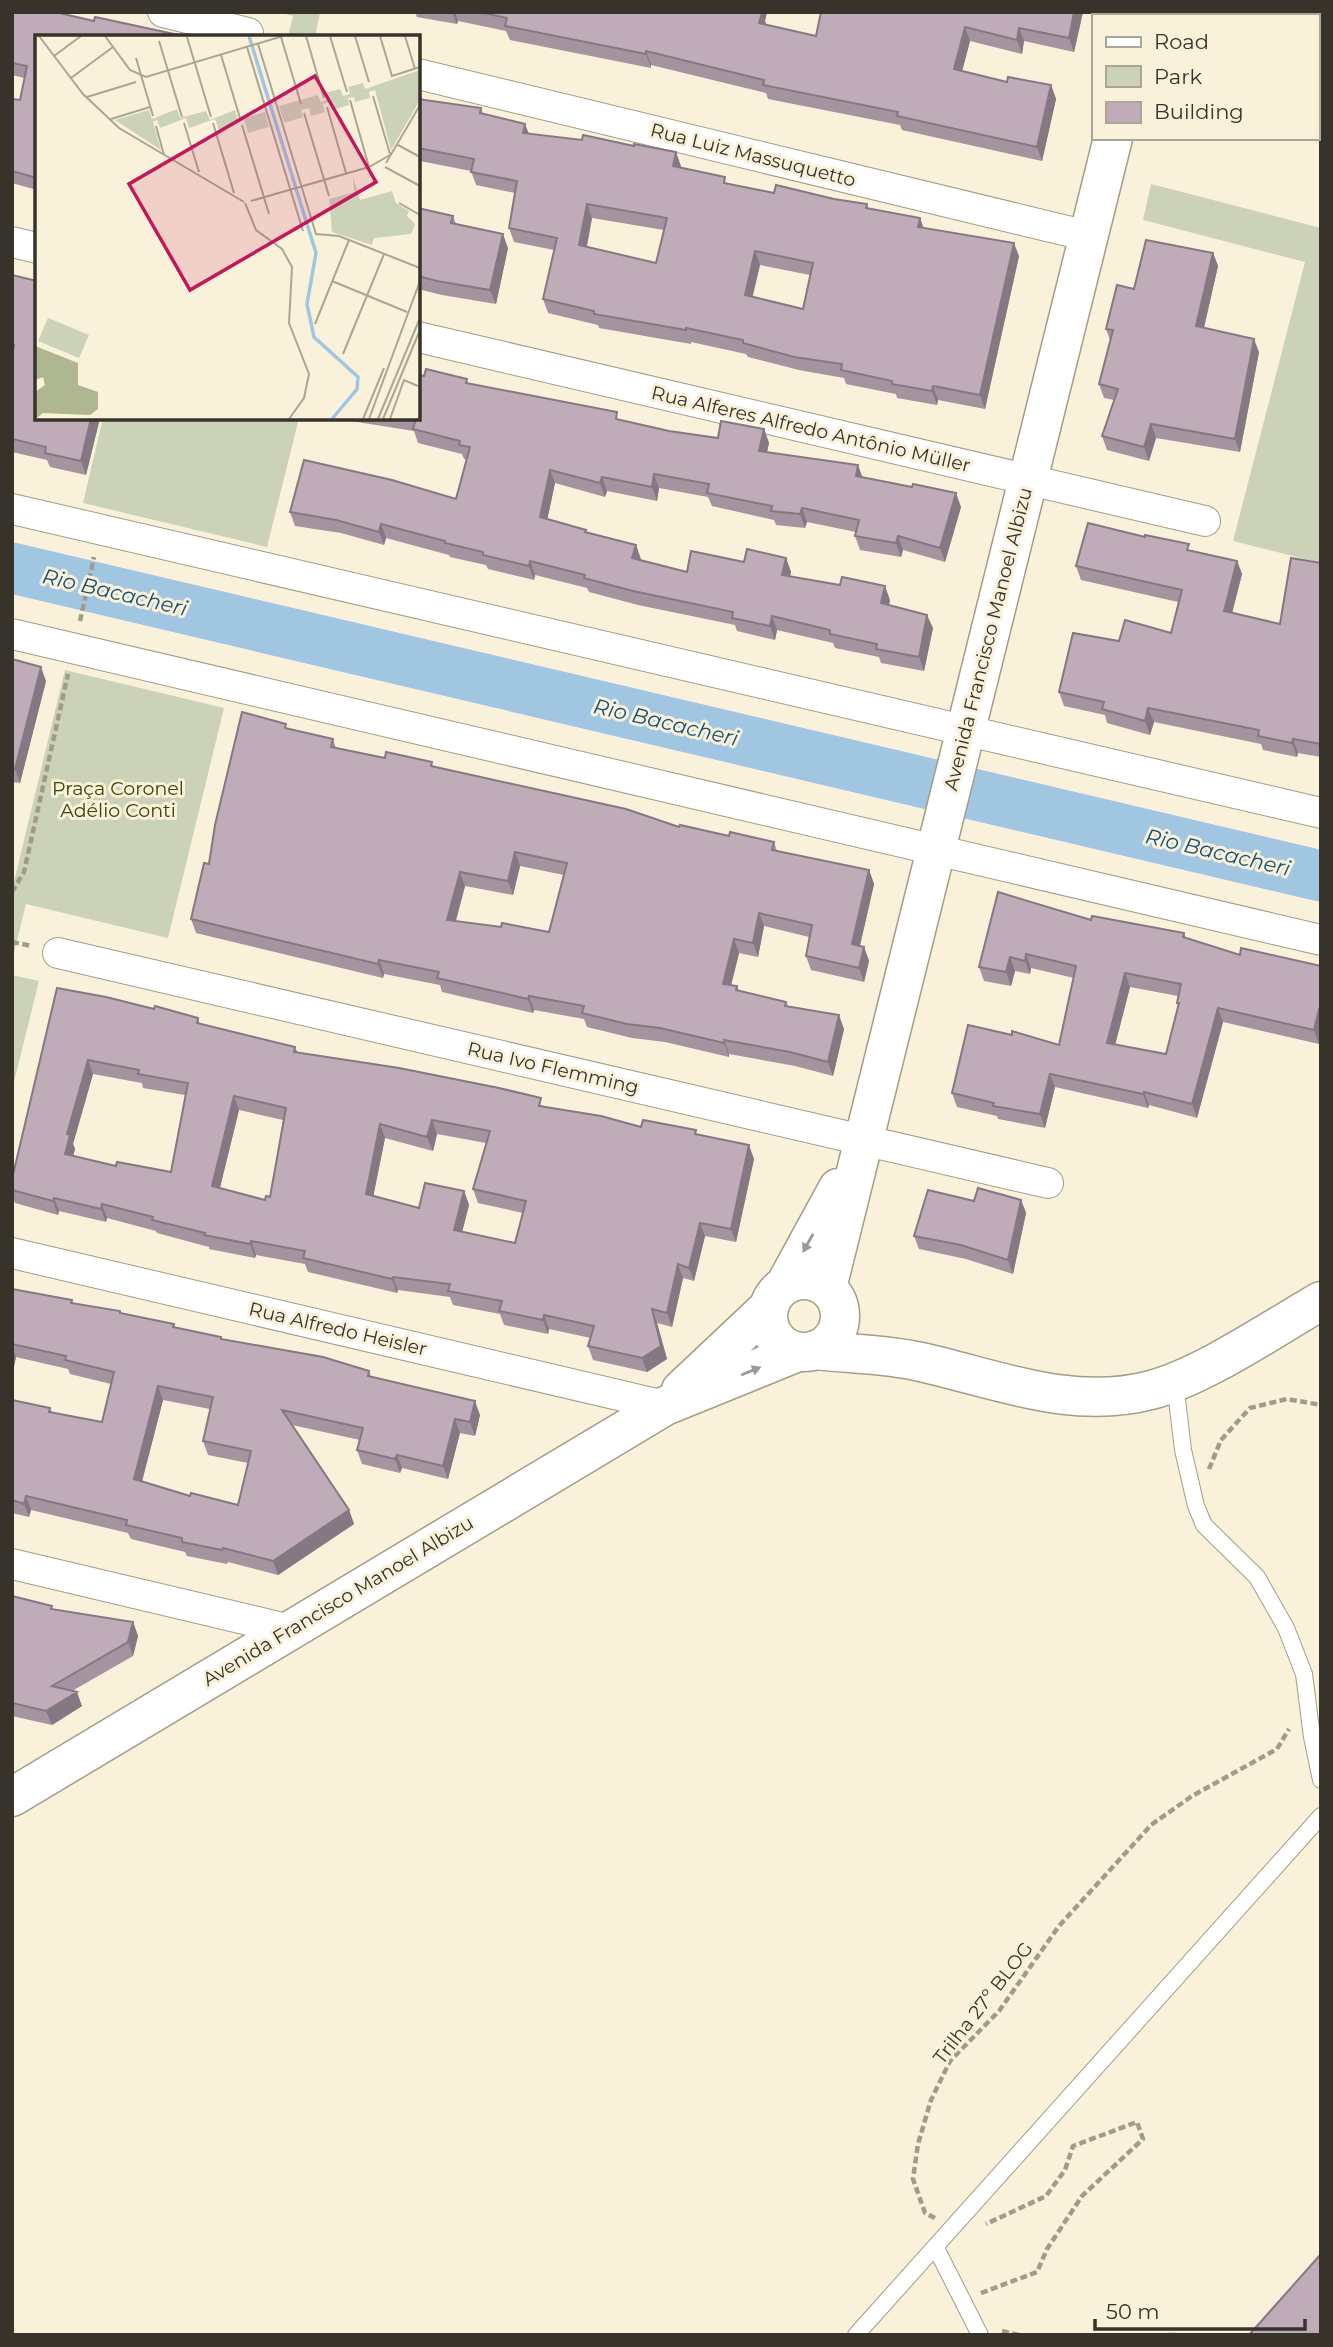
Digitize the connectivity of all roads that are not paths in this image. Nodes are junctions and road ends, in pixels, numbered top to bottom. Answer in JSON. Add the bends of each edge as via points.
{"nodes":[{"id":1,"x":163,"y":12,"type":"edge"},
{"id":2,"x":248,"y":33,"type":"dead end"},
{"id":3,"x":420,"y":74,"type":"edge"},
{"id":4,"x":1112,"y":140,"type":"edge"},
{"id":5,"x":1088,"y":236,"type":"junction"},
{"id":6,"x":12,"y":242,"type":"edge"},
{"id":7,"x":35,"y":248,"type":"edge"},
{"id":8,"x":420,"y":337,"type":"edge"},
{"id":9,"x":1028,"y":480,"type":"junction"},
{"id":10,"x":12,"y":509,"type":"edge"},
{"id":11,"x":1205,"y":521,"type":"dead end"},
{"id":12,"x":12,"y":634,"type":"edge"},
{"id":13,"x":963,"y":738,"type":"junction"},
{"id":14,"x":1321,"y":813,"type":"edge"},
{"id":15,"x":939,"y":837,"type":"junction"},
{"id":16,"x":1321,"y":940,"type":"edge"},
{"id":17,"x":58,"y":953,"type":"dead end"},
{"id":18,"x":864,"y":1140,"type":"junction"},
{"id":19,"x":1048,"y":1183,"type":"dead end"},
{"id":20,"x":12,"y":1253,"type":"edge"},
{"id":21,"x":777,"y":1297,"type":"junction"},
{"id":22,"x":832,"y":1297,"type":"junction"},
{"id":23,"x":1321,"y":1301,"type":"edge"},
{"id":24,"x":806,"y":1351,"type":"junction"},
{"id":25,"x":918,"y":1361,"type":"junction"},
{"id":26,"x":1175,"y":1381,"type":"junction"},
{"id":27,"x":664,"y":1406,"type":"junction"},
{"id":28,"x":12,"y":1564,"type":"edge"},
{"id":29,"x":291,"y":1630,"type":"junction"},
{"id":30,"x":1321,"y":1780,"type":"edge"},
{"id":31,"x":12,"y":1797,"type":"edge"},
{"id":32,"x":1321,"y":1816,"type":"edge"},
{"id":33,"x":936,"y":2248,"type":"junction"},
{"id":34,"x":856,"y":2335,"type":"edge"},
{"id":35,"x":980,"y":2335,"type":"edge"}],
"edges":[{"from":1,"to":2,"type":"street"},
{"from":3,"to":5,"type":"street","name":"Rua Luiz Massuquetto"},
{"from":4,"to":5,"type":"street","name":"Avenida Francisco Manoel Albizu"},
{"from":5,"to":9,"type":"street","name":"Avenida Francisco Manoel Albizu"},
{"from":6,"to":7,"type":"street"},
{"from":8,"to":9,"type":"street","name":"Rua Alferes Alfredo Antônio Müller"},
{"from":9,"to":11,"type":"street","name":"Rua Alferes Alfredo Antônio Müller"},
{"from":9,"to":13,"type":"street","name":"Avenida Francisco Manoel Albizu"},
{"from":10,"to":13,"type":"street"},
{"from":12,"to":15,"type":"street","via":[[76,637]]},
{"from":13,"to":14,"type":"street"},
{"from":13,"to":15,"type":"street","name":"Avenida Francisco Manoel Albizu"},
{"from":15,"to":16,"type":"street"},
{"from":15,"to":18,"type":"street","name":"Avenida Francisco Manoel Albizu"},
{"from":17,"to":18,"type":"street","name":"Rua Ivo Flemming"},
{"from":18,"to":19,"type":"street","name":"Rua Ivo Flemming"},
{"from":18,"to":21,"type":"street","name":"Avenida Francisco Manoel Albizu","one_way":true},
{"from":18,"to":22,"type":"street","name":"Avenida Francisco Manoel Albizu"},
{"from":20,"to":27,"type":"street","name":"Rua Alfredo Heisler"},
{"from":21,"to":22,"type":"street","via":[[807,1280]]},
{"from":21,"to":24,"type":"street","via":[[768,1320],[771,1332],[787,1348]]},
{"from":21,"to":27,"type":"street","name":"Avenida Francisco Manoel Albizu"},
{"from":22,"to":24,"type":"street","via":[[840,1318],[832,1338]]},
{"from":22,"to":25,"type":"street"},
{"from":23,"to":26,"type":"street"},
{"from":24,"to":25,"type":"street"},
{"from":27,"to":24,"type":"street","name":"Avenida Francisco Manoel Albizu","one_way":true},
{"from":25,"to":26,"type":"street","via":[[1074,1396],[1127,1395]]},
{"from":26,"to":30,"type":"lane","via":[[1183,1450],[1196,1506],[1204,1525],[1257,1577],[1286,1628],[1304,1674]]},
{"from":27,"to":29,"type":"street","name":"Avenida Francisco Manoel Albizu"},
{"from":28,"to":29,"type":"street"},
{"from":29,"to":31,"type":"street","name":"Avenida Francisco Manoel Albizu"},
{"from":32,"to":33,"type":"lane"},
{"from":33,"to":34,"type":"lane"},
{"from":33,"to":35,"type":"lane"}]}
